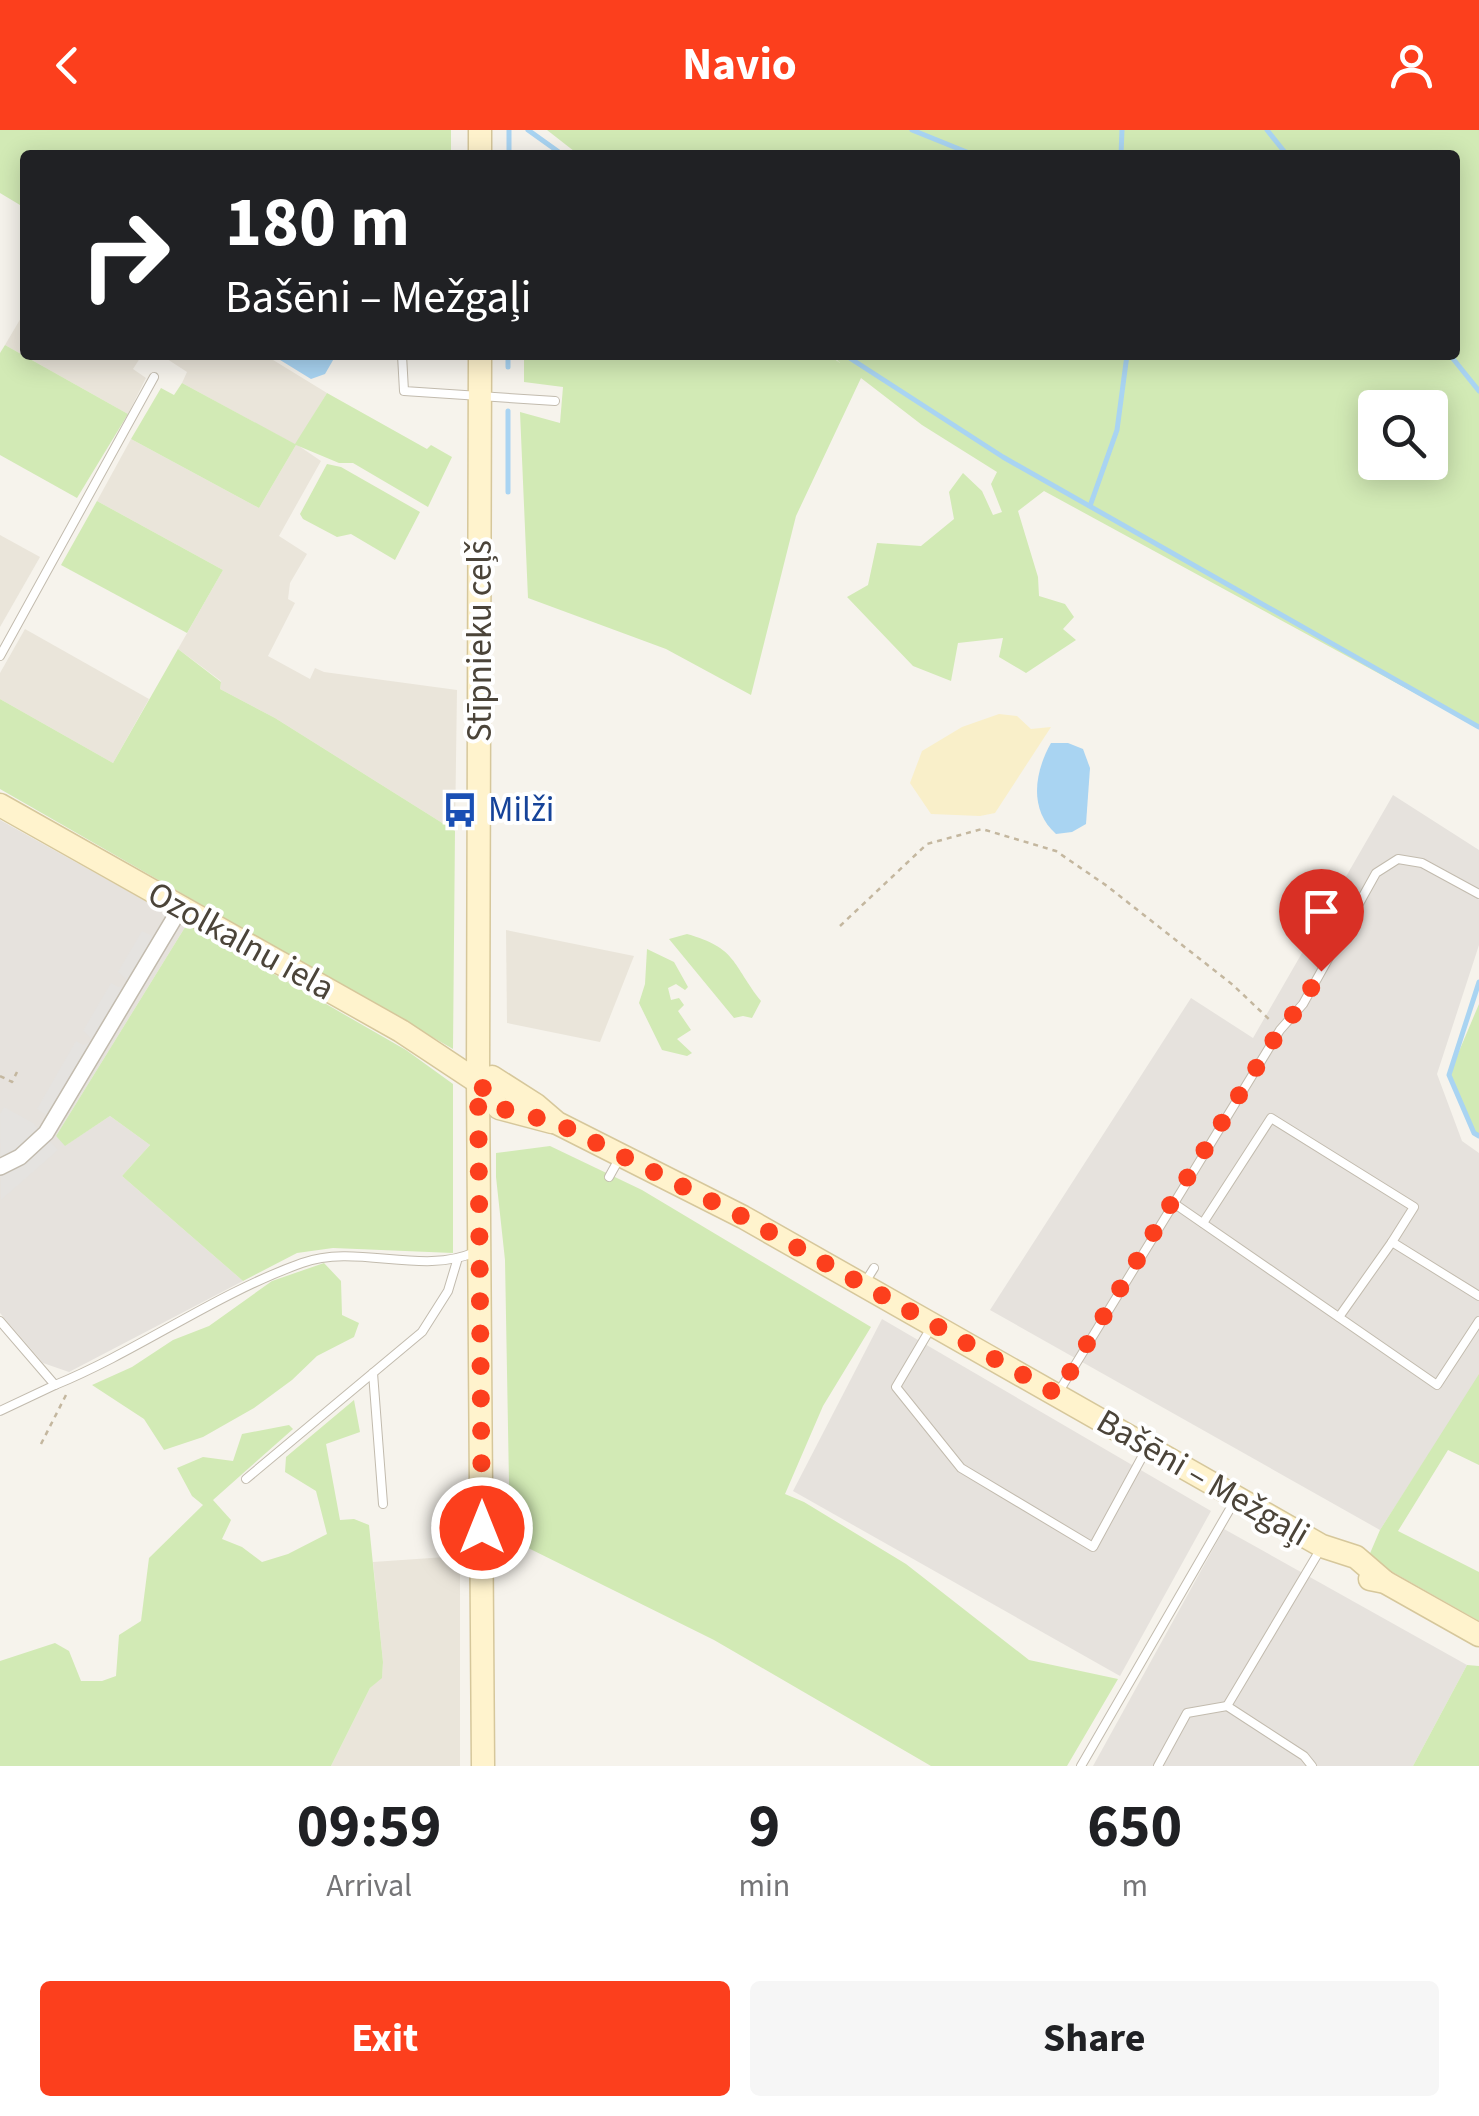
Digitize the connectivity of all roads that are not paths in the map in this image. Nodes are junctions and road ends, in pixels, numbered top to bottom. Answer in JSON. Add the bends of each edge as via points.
{"nodes":[{"id":1,"x":402,"y":360,"type":"edge"},
{"id":2,"x":480,"y":360,"type":"edge"},
{"id":3,"x":154,"y":377,"type":"dead end"},
{"id":4,"x":480,"y":398,"type":"junction"},
{"id":5,"x":555,"y":401,"type":"dead end"},
{"id":6,"x":0,"y":656,"type":"edge"},
{"id":7,"x":0,"y":805,"type":"edge"},
{"id":8,"x":1479,"y":894,"type":"edge"},
{"id":9,"x":181,"y":907,"type":"junction"},
{"id":10,"x":478,"y":1082,"type":"junction"},
{"id":11,"x":621,"y":1156,"type":"junction"},
{"id":12,"x":0,"y":1167,"type":"edge"},
{"id":13,"x":609,"y":1177,"type":"dead end"},
{"id":14,"x":1172,"y":1202,"type":"junction"},
{"id":15,"x":1204,"y":1223,"type":"junction"},
{"id":16,"x":1392,"y":1242,"type":"junction"},
{"id":17,"x":481,"y":1250,"type":"junction"},
{"id":18,"x":457,"y":1261,"type":"junction"},
{"id":19,"x":1479,"y":1296,"type":"edge"},
{"id":20,"x":1339,"y":1317,"type":"junction"},
{"id":21,"x":0,"y":1321,"type":"edge"},
{"id":22,"x":1479,"y":1321,"type":"edge"},
{"id":23,"x":934,"y":1323,"type":"junction"},
{"id":24,"x":373,"y":1373,"type":"junction"},
{"id":25,"x":55,"y":1384,"type":"junction"},
{"id":26,"x":1057,"y":1394,"type":"junction"},
{"id":27,"x":0,"y":1411,"type":"edge"},
{"id":28,"x":1147,"y":1448,"type":"junction"},
{"id":29,"x":246,"y":1479,"type":"dead end"},
{"id":30,"x":1236,"y":1498,"type":"junction"},
{"id":31,"x":383,"y":1504,"type":"dead end"},
{"id":32,"x":1322,"y":1546,"type":"junction"},
{"id":33,"x":1479,"y":1635,"type":"edge"},
{"id":34,"x":1226,"y":1706,"type":"junction"},
{"id":35,"x":484,"y":1766,"type":"edge"},
{"id":36,"x":1081,"y":1766,"type":"edge"},
{"id":37,"x":1158,"y":1766,"type":"edge"},
{"id":38,"x":1312,"y":1766,"type":"edge"}],
"edges":[{"from":1,"to":4,"type":"lane","via":[[404,391]]},
{"from":2,"to":4,"type":"street","name":"Stīpnieku ceļš"},
{"from":3,"to":6,"type":"lane"},
{"from":4,"to":5,"type":"lane"},
{"from":4,"to":10,"type":"street","name":"Stīpnieku ceļš"},
{"from":7,"to":9,"type":"street","name":"Ozolkalnu iela"},
{"from":8,"to":14,"type":"lane","via":[[1422,863],[1398,859],[1376,873],[1302,1004]]},
{"from":9,"to":10,"type":"street","name":"Ozolkalnu iela"},
{"from":9,"to":12,"type":"street","via":[[46,1133]]},
{"from":10,"to":11,"type":"street","name":"Bašēni – Mežgaļi","via":[[492,1077],[557,1123]]},
{"from":10,"to":17,"type":"street","name":"Stīpnieku ceļš"},
{"from":11,"to":13,"type":"lane"},
{"from":11,"to":23,"type":"street","name":"Bašēni – Mežgaļi","via":[[869,1276]]},
{"from":14,"to":15,"type":"lane"},
{"from":14,"to":26,"type":"lane"},
{"from":15,"to":16,"type":"lane","via":[[1271,1118],[1414,1206]]},
{"from":15,"to":20,"type":"lane"},
{"from":16,"to":19,"type":"lane"},
{"from":16,"to":20,"type":"lane"},
{"from":17,"to":18,"type":"lane"},
{"from":17,"to":35,"type":"street","name":"Stīpnieku ceļš"},
{"from":18,"to":24,"type":"lane","via":[[448,1291],[422,1332]]},
{"from":18,"to":25,"type":"lane","via":[[305,1261]]},
{"from":20,"to":22,"type":"lane","via":[[1437,1385]]},
{"from":21,"to":25,"type":"lane"},
{"from":23,"to":26,"type":"street","name":"Bašēni – Mežgaļi"},
{"from":23,"to":28,"type":"lane","via":[[896,1387],[960,1468],[1093,1546]]},
{"from":24,"to":29,"type":"lane"},
{"from":24,"to":31,"type":"lane"},
{"from":25,"to":27,"type":"lane"},
{"from":26,"to":28,"type":"street","name":"Bašēni – Mežgaļi"},
{"from":28,"to":30,"type":"street","name":"Bašēni – Mežgaļi"},
{"from":30,"to":32,"type":"street","name":"Bašēni – Mežgaļi"},
{"from":30,"to":36,"type":"lane"},
{"from":32,"to":33,"type":"street","name":"Bašēni – Mežgaļi","via":[[1356,1557],[1384,1582]]},
{"from":32,"to":34,"type":"lane"},
{"from":34,"to":37,"type":"lane","via":[[1186,1713]]},
{"from":34,"to":38,"type":"lane"}]}
